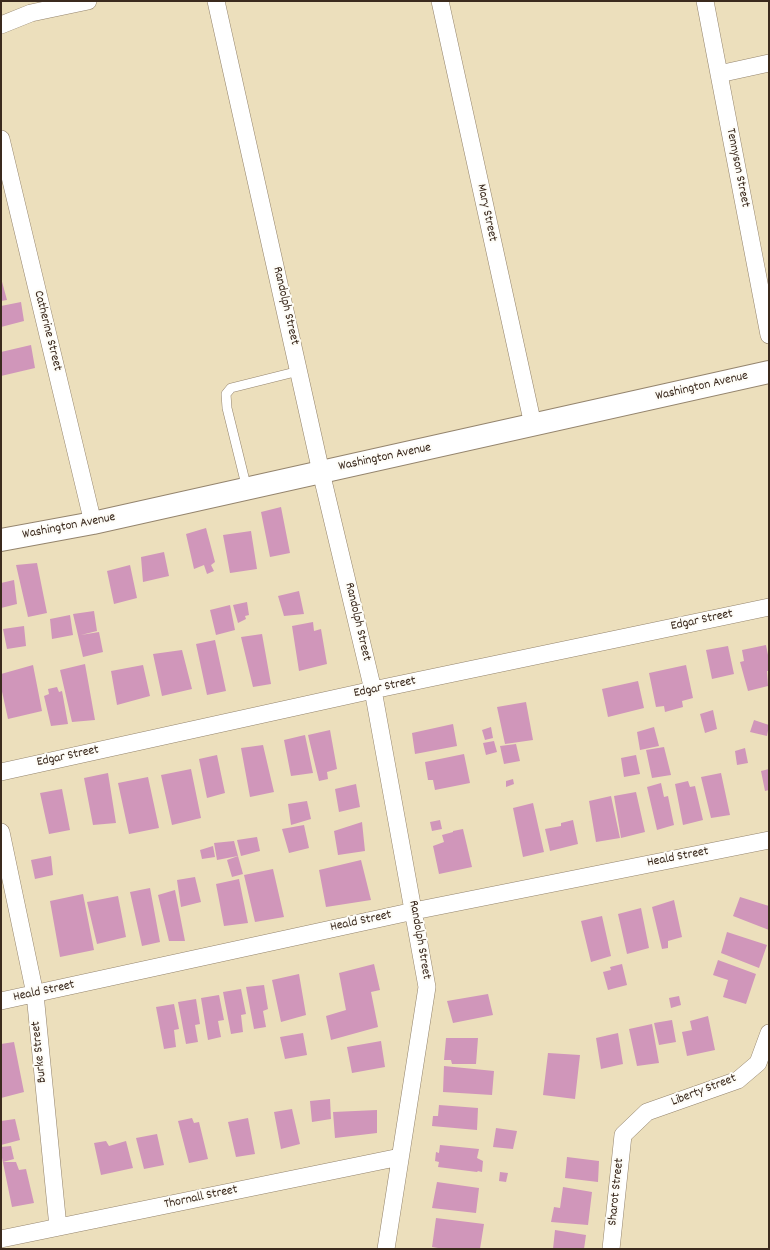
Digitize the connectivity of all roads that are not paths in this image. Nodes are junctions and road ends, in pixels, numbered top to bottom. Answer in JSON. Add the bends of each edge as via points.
{"nodes":[{"id":1,"x":88,"y":1,"type":"edge"},
{"id":2,"x":216,"y":1,"type":"edge"},
{"id":3,"x":440,"y":1,"type":"edge"},
{"id":4,"x":705,"y":1,"type":"edge"},
{"id":5,"x":1,"y":25,"type":"edge"},
{"id":6,"x":769,"y":63,"type":"edge"},
{"id":7,"x":720,"y":74,"type":"junction"},
{"id":8,"x":1,"y":139,"type":"edge"},
{"id":9,"x":769,"y":335,"type":"edge"},
{"id":10,"x":299,"y":371,"type":"junction"},
{"id":11,"x":769,"y":372,"type":"edge"},
{"id":12,"x":533,"y":425,"type":"junction"},
{"id":13,"x":321,"y":472,"type":"junction"},
{"id":14,"x":247,"y":489,"type":"junction"},
{"id":15,"x":93,"y":523,"type":"junction"},
{"id":16,"x":1,"y":540,"type":"edge"},
{"id":17,"x":769,"y":607,"type":"edge"},
{"id":18,"x":372,"y":690,"type":"junction"},
{"id":19,"x":1,"y":772,"type":"edge"},
{"id":20,"x":1,"y":832,"type":"edge"},
{"id":21,"x":769,"y":840,"type":"edge"},
{"id":22,"x":414,"y":911,"type":"junction"},
{"id":23,"x":35,"y":994,"type":"junction"},
{"id":24,"x":1,"y":1001,"type":"edge"},
{"id":25,"x":769,"y":1033,"type":"edge"},
{"id":26,"x":623,"y":1135,"type":"joint"},
{"id":27,"x":400,"y":1157,"type":"junction"},
{"id":28,"x":58,"y":1227,"type":"junction"},
{"id":29,"x":1,"y":1239,"type":"edge"},
{"id":30,"x":386,"y":1249,"type":"edge"},
{"id":31,"x":611,"y":1249,"type":"edge"}],
"edges":[{"from":1,"to":5,"type":"street","via":[[31,13]]},
{"from":2,"to":10,"type":"street","name":"Randolph Street"},
{"from":3,"to":12,"type":"street","name":"Mary Street"},
{"from":4,"to":7,"type":"street","name":"Tennyson Street"},
{"from":6,"to":7,"type":"street"},
{"from":7,"to":9,"type":"street","name":"Tennyson Street"},
{"from":8,"to":15,"type":"street","name":"Catherine Street"},
{"from":10,"to":13,"type":"street","name":"Randolph Street"},
{"from":10,"to":14,"type":"lane","via":[[231,388],[226,394],[227,408]]},
{"from":11,"to":12,"type":"street","name":"Washington Avenue"},
{"from":12,"to":13,"type":"street","name":"Washington Avenue"},
{"from":13,"to":14,"type":"street","name":"Washington Avenue"},
{"from":13,"to":18,"type":"street","name":"Randolph Street"},
{"from":14,"to":15,"type":"street","name":"Washington Avenue"},
{"from":15,"to":16,"type":"street","name":"Washington Avenue"},
{"from":17,"to":18,"type":"street","name":"Edgar Street"},
{"from":18,"to":19,"type":"street","name":"Edgar Street"},
{"from":18,"to":22,"type":"street","name":"Randolph Street"},
{"from":20,"to":23,"type":"street","name":"Burke Street"},
{"from":21,"to":22,"type":"street","name":"Heald Street"},
{"from":22,"to":23,"type":"street","name":"Heald Street"},
{"from":22,"to":27,"type":"street","name":"Randolph Street","via":[[427,987]]},
{"from":23,"to":24,"type":"street","name":"Heald Street"},
{"from":23,"to":28,"type":"street","name":"Burke Street"},
{"from":25,"to":26,"type":"street","name":"Liberty Street","via":[[758,1063],[738,1080],[647,1112]]},
{"from":26,"to":31,"type":"street","name":"Sharot Street"},
{"from":27,"to":28,"type":"street","name":"Thornall Street"},
{"from":27,"to":30,"type":"street","name":"Randolph Street"},
{"from":28,"to":29,"type":"street","name":"Thornall Street"}]}
